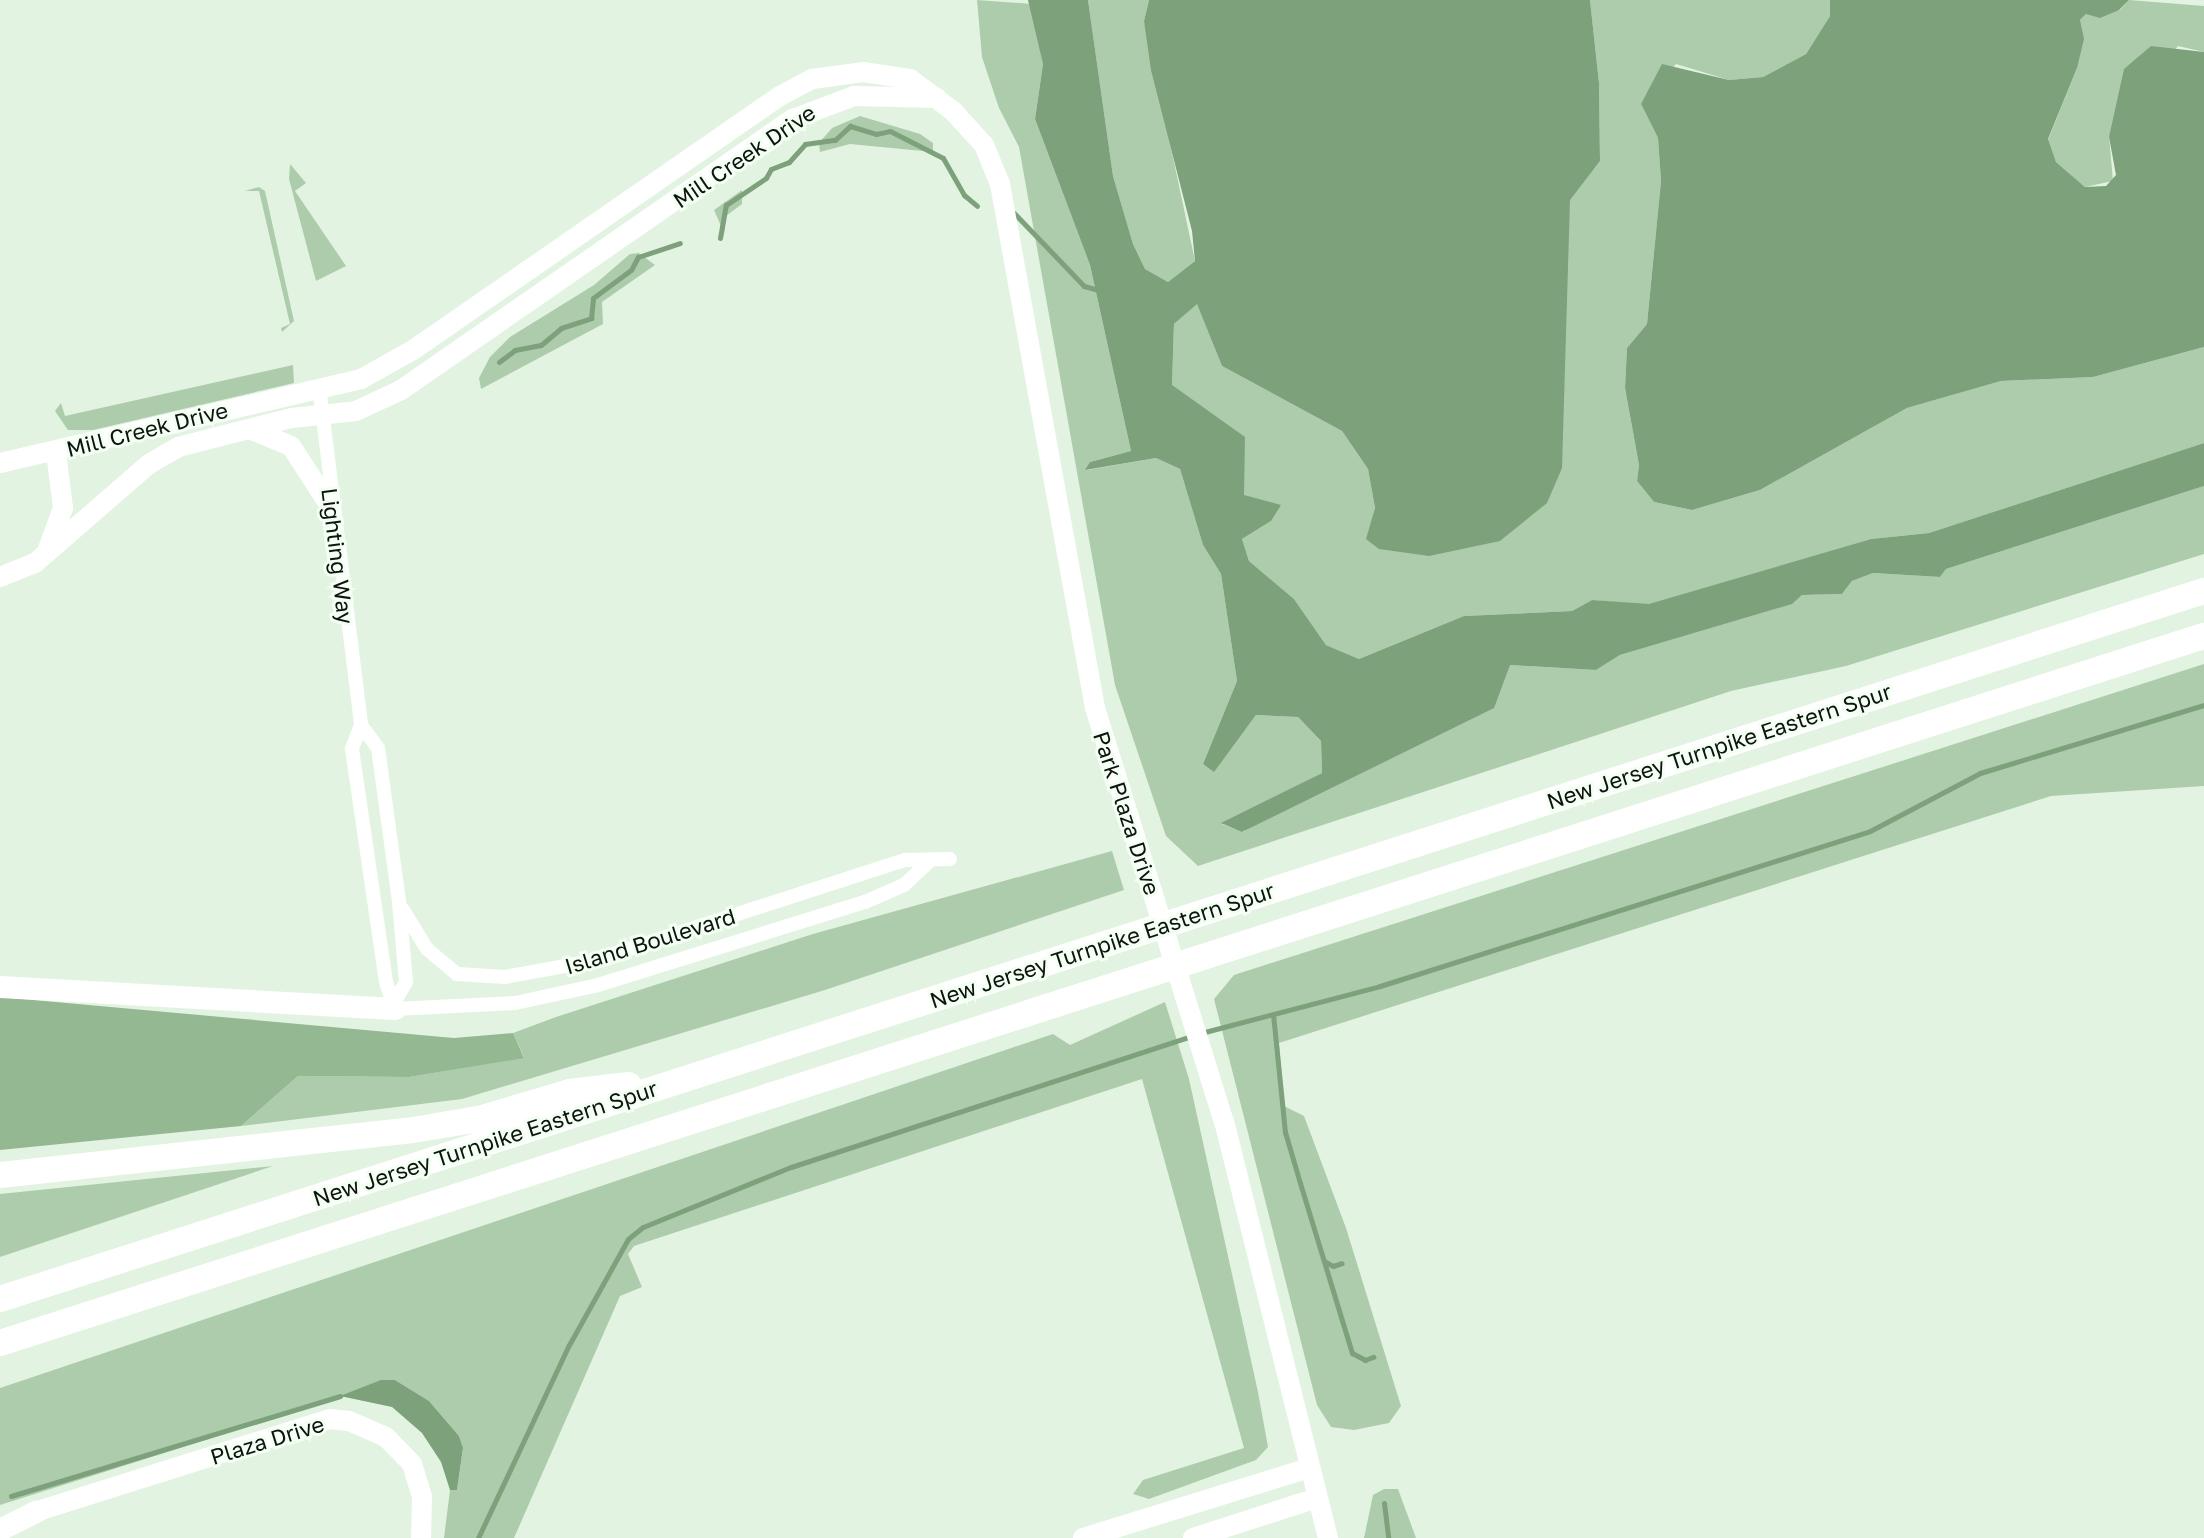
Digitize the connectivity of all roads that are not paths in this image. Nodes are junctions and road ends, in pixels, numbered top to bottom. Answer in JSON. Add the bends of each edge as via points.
{"nodes":[{"id":1,"x":937,"y":98,"type":"junction"},
{"id":2,"x":659,"y":180,"type":"junction"},
{"id":3,"x":668,"y":206,"type":"junction"},
{"id":4,"x":319,"y":386,"type":"junction"},
{"id":5,"x":323,"y":418,"type":"junction"},
{"id":6,"x":246,"y":428,"type":"junction"},
{"id":7,"x":56,"y":452,"type":"junction"},
{"id":8,"x":0,"y":463,"type":"edge"},
{"id":9,"x":330,"y":506,"type":"junction"},
{"id":10,"x":41,"y":559,"type":"junction"},
{"id":11,"x":0,"y":577,"type":"edge"},
{"id":12,"x":2204,"y":591,"type":"edge"},
{"id":13,"x":2204,"y":636,"type":"edge"},
{"id":14,"x":361,"y":725,"type":"junction"},
{"id":15,"x":950,"y":859,"type":"dead end"},
{"id":16,"x":928,"y":863,"type":"junction"},
{"id":17,"x":399,"y":902,"type":"junction"},
{"id":18,"x":0,"y":987,"type":"edge"},
{"id":19,"x":395,"y":1005,"type":"junction"},
{"id":20,"x":684,"y":1079,"type":"junction"},
{"id":21,"x":0,"y":1175,"type":"edge"},
{"id":22,"x":0,"y":1299,"type":"edge"},
{"id":23,"x":0,"y":1343,"type":"edge"},
{"id":24,"x":1309,"y":1468,"type":"junction"},
{"id":25,"x":1317,"y":1498,"type":"junction"},
{"id":26,"x":38,"y":1511,"type":"junction"},
{"id":27,"x":0,"y":1518,"type":"edge"},
{"id":28,"x":0,"y":1530,"type":"edge"},
{"id":29,"x":421,"y":1538,"type":"edge"},
{"id":30,"x":1083,"y":1538,"type":"edge"},
{"id":31,"x":1193,"y":1538,"type":"edge"},
{"id":32,"x":1328,"y":1538,"type":"edge"}],
"edges":[{"from":1,"to":2,"type":"street","name":"Mill Creek Drive","via":[[910,79],[885,74],[840,73],[812,79]]},
{"from":1,"to":3,"type":"street","name":"Mill Creek Drive","via":[[877,95],[826,102]]},
{"from":1,"to":24,"type":"street","name":"Park Plaza Drive","via":[[977,135],[1000,184],[1086,665],[1108,753],[1211,1076]]},
{"from":2,"to":3,"type":"street"},
{"from":2,"to":4,"type":"street","name":"Mill Creek Drive","via":[[413,350],[361,379]]},
{"from":3,"to":5,"type":"street","name":"Mill Creek Drive","via":[[401,390],[356,411]]},
{"from":4,"to":5,"type":"street","name":"Lighting Way"},
{"from":4,"to":7,"type":"street","name":"Mill Creek Drive"},
{"from":5,"to":6,"type":"street","name":"Mill Creek Drive"},
{"from":5,"to":9,"type":"street","name":"Lighting Way"},
{"from":6,"to":9,"type":"street","via":[[291,446]]},
{"from":6,"to":10,"type":"street","name":"Mill Creek Drive","via":[[164,454]]},
{"from":7,"to":8,"type":"street","name":"Mill Creek Drive"},
{"from":7,"to":10,"type":"street","via":[[61,520]]},
{"from":9,"to":14,"type":"street","name":"Lighting Way"},
{"from":10,"to":11,"type":"street","name":"Mill Creek Drive"},
{"from":12,"to":20,"type":"highway","name":"New Jersey Turnpike Eastern Spur"},
{"from":13,"to":23,"type":"highway","name":"New Jersey Turnpike Eastern Spur"},
{"from":14,"to":17,"type":"street","name":"Lighting Way","via":[[378,748]]},
{"from":14,"to":19,"type":"street","name":"Lighting Way","via":[[352,749],[386,982]]},
{"from":15,"to":16,"type":"street","name":"Island Boulevard"},
{"from":16,"to":17,"type":"street","name":"Island Boulevard","via":[[905,860],[592,961],[505,977],[473,978],[441,962]]},
{"from":16,"to":19,"type":"street","name":"Island Boulevard","via":[[904,885],[865,902],[598,985],[515,1003]]},
{"from":17,"to":19,"type":"street","name":"Lighting Way","via":[[406,982]]},
{"from":18,"to":19,"type":"main road"},
{"from":20,"to":21,"type":"highway","via":[[570,1092],[493,1116],[413,1130]]},
{"from":20,"to":22,"type":"highway","name":"New Jersey Turnpike Eastern Spur"},
{"from":24,"to":25,"type":"street","name":"Park Plaza Drive"},
{"from":24,"to":30,"type":"street"},
{"from":25,"to":31,"type":"street"},
{"from":25,"to":32,"type":"street","name":"Park Plaza Drive"},
{"from":26,"to":27,"type":"main road"},
{"from":26,"to":28,"type":"main road"},
{"from":26,"to":29,"type":"street","name":"Plaza Drive","via":[[330,1419],[386,1437],[412,1464],[422,1497]]}]}
